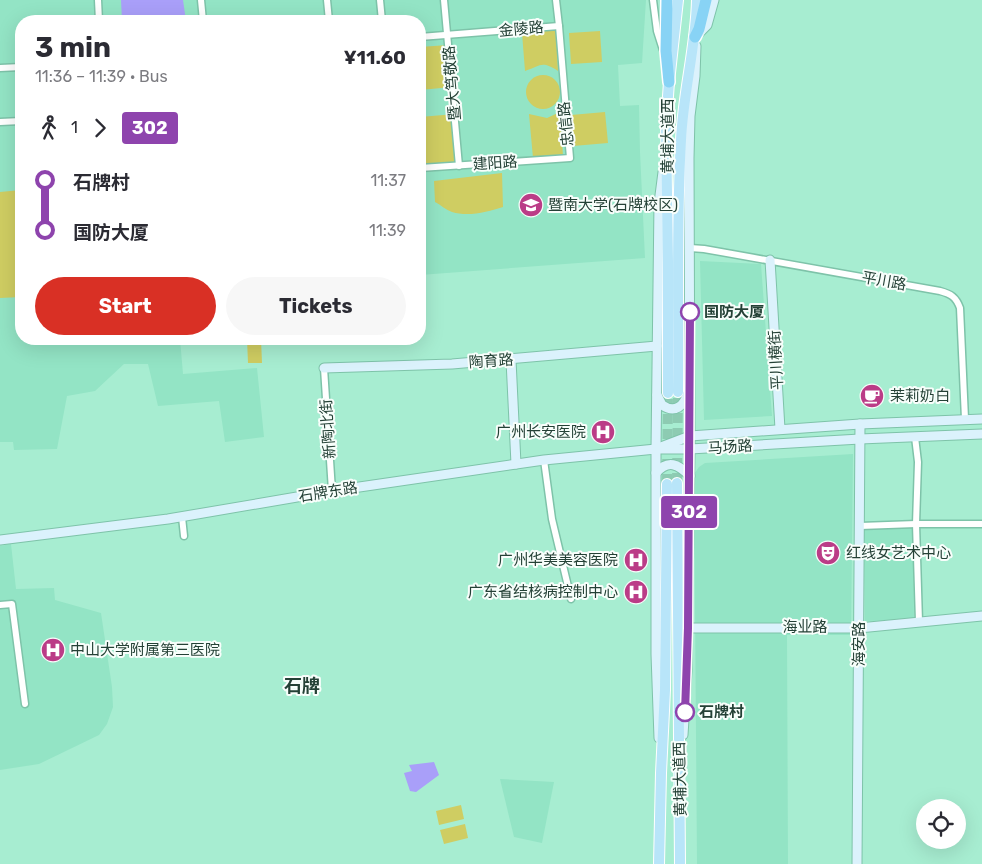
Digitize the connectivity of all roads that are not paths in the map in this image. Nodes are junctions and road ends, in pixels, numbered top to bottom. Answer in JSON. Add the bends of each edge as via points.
{"nodes":[{"id":1,"x":98,"y":0,"type":"edge"},
{"id":2,"x":201,"y":0,"type":"edge"},
{"id":3,"x":327,"y":0,"type":"edge"},
{"id":4,"x":380,"y":0,"type":"edge"},
{"id":5,"x":444,"y":0,"type":"edge"},
{"id":6,"x":556,"y":0,"type":"edge"},
{"id":7,"x":653,"y":0,"type":"edge"},
{"id":8,"x":667,"y":0,"type":"edge"},
{"id":9,"x":678,"y":0,"type":"edge"},
{"id":10,"x":697,"y":0,"type":"edge"},
{"id":11,"x":706,"y":0,"type":"edge"},
{"id":12,"x":714,"y":0,"type":"edge"},
{"id":13,"x":99,"y":15,"type":"edge"},
{"id":14,"x":202,"y":15,"type":"edge"},
{"id":15,"x":328,"y":15,"type":"edge"},
{"id":16,"x":381,"y":15,"type":"edge"},
{"id":17,"x":559,"y":26,"type":"junction"},
{"id":18,"x":447,"y":35,"type":"junction"},
{"id":19,"x":426,"y":37,"type":"edge"},
{"id":20,"x":695,"y":37,"type":"junction"},
{"id":21,"x":666,"y":62,"type":"junction"},
{"id":22,"x":15,"y":67,"type":"edge"},
{"id":23,"x":0,"y":68,"type":"edge"},
{"id":24,"x":669,"y":82,"type":"junction"},
{"id":25,"x":563,"y":90,"type":"joint"},
{"id":26,"x":15,"y":121,"type":"edge"},
{"id":27,"x":0,"y":122,"type":"edge"},
{"id":28,"x":666,"y":147,"type":"junction"},
{"id":29,"x":570,"y":158,"type":"joint"},
{"id":30,"x":459,"y":166,"type":"junction"},
{"id":31,"x":426,"y":168,"type":"edge"},
{"id":32,"x":690,"y":248,"type":"junction"},
{"id":33,"x":770,"y":260,"type":"junction"},
{"id":34,"x":657,"y":346,"type":"junction"},
{"id":35,"x":511,"y":360,"type":"junction"},
{"id":36,"x":324,"y":368,"type":"joint"},
{"id":37,"x":690,"y":390,"type":"junction"},
{"id":38,"x":656,"y":392,"type":"junction"},
{"id":39,"x":982,"y":419,"type":"edge"},
{"id":40,"x":965,"y":420,"type":"junction"},
{"id":41,"x":882,"y":423,"type":"junction"},
{"id":42,"x":860,"y":424,"type":"junction"},
{"id":43,"x":780,"y":429,"type":"junction"},
{"id":44,"x":982,"y":434,"type":"edge"},
{"id":45,"x":690,"y":436,"type":"junction"},
{"id":46,"x":914,"y":437,"type":"junction"},
{"id":47,"x":882,"y":438,"type":"junction"},
{"id":48,"x":860,"y":439,"type":"junction"},
{"id":49,"x":656,"y":449,"type":"junction"},
{"id":50,"x":690,"y":449,"type":"junction"},
{"id":51,"x":544,"y":460,"type":"junction"},
{"id":52,"x":516,"y":464,"type":"junction"},
{"id":53,"x":656,"y":473,"type":"junction"},
{"id":54,"x":690,"y":476,"type":"junction"},
{"id":55,"x":332,"y":491,"type":"junction"},
{"id":56,"x":182,"y":517,"type":"junction"},
{"id":57,"x":916,"y":524,"type":"junction"},
{"id":58,"x":982,"y":524,"type":"edge"},
{"id":59,"x":860,"y":526,"type":"junction"},
{"id":60,"x":184,"y":536,"type":"dead end"},
{"id":61,"x":0,"y":540,"type":"edge"},
{"id":62,"x":571,"y":599,"type":"dead end"},
{"id":63,"x":0,"y":605,"type":"edge"},
{"id":64,"x":982,"y":616,"type":"edge"},
{"id":65,"x":919,"y":622,"type":"junction"},
{"id":66,"x":688,"y":628,"type":"junction"},
{"id":67,"x":859,"y":628,"type":"junction"},
{"id":68,"x":25,"y":704,"type":"dead end"},
{"id":69,"x":661,"y":773,"type":"junction"},
{"id":70,"x":681,"y":774,"type":"junction"},
{"id":71,"x":681,"y":862,"type":"edge"},
{"id":72,"x":659,"y":864,"type":"edge"},
{"id":73,"x":857,"y":864,"type":"edge"}],
"edges":[{"from":1,"to":13,"type":"street"},
{"from":2,"to":14,"type":"street"},
{"from":3,"to":15,"type":"street"},
{"from":4,"to":16,"type":"street"},
{"from":5,"to":18,"type":"street","name":"暨大笃敬路"},
{"from":6,"to":17,"type":"street"},
{"from":7,"to":21,"type":"street"},
{"from":8,"to":21,"type":"highway"},
{"from":9,"to":24,"type":"main road","name":"黄埔大道西"},
{"from":10,"to":20,"type":"main road","name":"黄埔大道西"},
{"from":11,"to":20,"type":"highway"},
{"from":12,"to":20,"type":"main road","via":[[707,25]]},
{"from":17,"to":18,"type":"street","name":"金陵路"},
{"from":17,"to":25,"type":"street","name":"金陵路"},
{"from":18,"to":19,"type":"street","name":"金陵路"},
{"from":18,"to":30,"type":"street","name":"暨大笃敬路"},
{"from":20,"to":28,"type":"main road","name":"黄埔大道西","via":[[680,140],[673,392]]},
{"from":20,"to":32,"type":"main road","via":[[696,69],[689,151]]},
{"from":21,"to":24,"type":"highway"},
{"from":22,"to":23,"type":"street"},
{"from":24,"to":28,"type":"main road","name":"黄埔大道西"},
{"from":25,"to":29,"type":"street","name":"忠信路"},
{"from":26,"to":27,"type":"street"},
{"from":28,"to":34,"type":"main road","via":[[659,203]]},
{"from":29,"to":30,"type":"street","name":"建阳路"},
{"from":30,"to":31,"type":"street","name":"建阳路"},
{"from":32,"to":33,"type":"street","name":"平川路"},
{"from":32,"to":37,"type":"main road"},
{"from":33,"to":40,"type":"street","name":"平川路","via":[[950,294],[960,308]]},
{"from":33,"to":43,"type":"main road","name":"平川横街"},
{"from":34,"to":35,"type":"main road","name":"陶育路"},
{"from":34,"to":38,"type":"main road"},
{"from":35,"to":36,"type":"main road","name":"陶育路"},
{"from":35,"to":52,"type":"main road"},
{"from":36,"to":55,"type":"street","name":"新陶北街"},
{"from":37,"to":38,"type":"main road","via":[[683,405],[673,409],[662,405]]},
{"from":37,"to":45,"type":"main road"},
{"from":38,"to":49,"type":"main road"},
{"from":39,"to":40,"type":"main road","name":"马场路"},
{"from":40,"to":41,"type":"main road","name":"马场路"},
{"from":41,"to":42,"type":"main road","name":"马场路"},
{"from":41,"to":47,"type":"main road"},
{"from":42,"to":43,"type":"main road","name":"马场路"},
{"from":42,"to":48,"type":"main road","name":"海安路"},
{"from":43,"to":45,"type":"main road","name":"马场路"},
{"from":44,"to":46,"type":"main road","name":"马场路"},
{"from":45,"to":49,"type":"main road","name":"马场路"},
{"from":45,"to":50,"type":"main road"},
{"from":46,"to":47,"type":"main road","name":"马场路"},
{"from":46,"to":57,"type":"street","via":[[918,462]]},
{"from":47,"to":48,"type":"main road","name":"马场路"},
{"from":48,"to":50,"type":"main road","name":"马场路"},
{"from":48,"to":59,"type":"main road","name":"海安路"},
{"from":49,"to":50,"type":"main road","name":"马场路"},
{"from":49,"to":51,"type":"main road","name":"石牌东路"},
{"from":49,"to":53,"type":"main road"},
{"from":50,"to":54,"type":"main road"},
{"from":51,"to":52,"type":"main road","name":"石牌东路"},
{"from":51,"to":62,"type":"street","via":[[552,519]]},
{"from":52,"to":55,"type":"main road","name":"石牌东路"},
{"from":53,"to":54,"type":"main road","via":[[670,464],[679,466]]},
{"from":53,"to":69,"type":"main road","via":[[656,654]]},
{"from":54,"to":66,"type":"main road"},
{"from":55,"to":56,"type":"main road","name":"石牌东路"},
{"from":56,"to":60,"type":"street"},
{"from":56,"to":61,"type":"main road","name":"石牌东路"},
{"from":57,"to":58,"type":"street"},
{"from":57,"to":59,"type":"street"},
{"from":57,"to":65,"type":"street"},
{"from":59,"to":67,"type":"main road","name":"海安路"},
{"from":63,"to":68,"type":"street","via":[[12,604]]},
{"from":64,"to":65,"type":"main road","name":"海业路"},
{"from":65,"to":67,"type":"main road","name":"海业路"},
{"from":66,"to":67,"type":"main road","name":"海业路"},
{"from":66,"to":70,"type":"main road"},
{"from":67,"to":73,"type":"main road","name":"海安路"},
{"from":69,"to":70,"type":"main road","name":"黄埔大道西","via":[[672,484]]},
{"from":69,"to":72,"type":"main road","name":"黄埔大道西"},
{"from":70,"to":71,"type":"main road","name":"黄埔大道西"}]}
